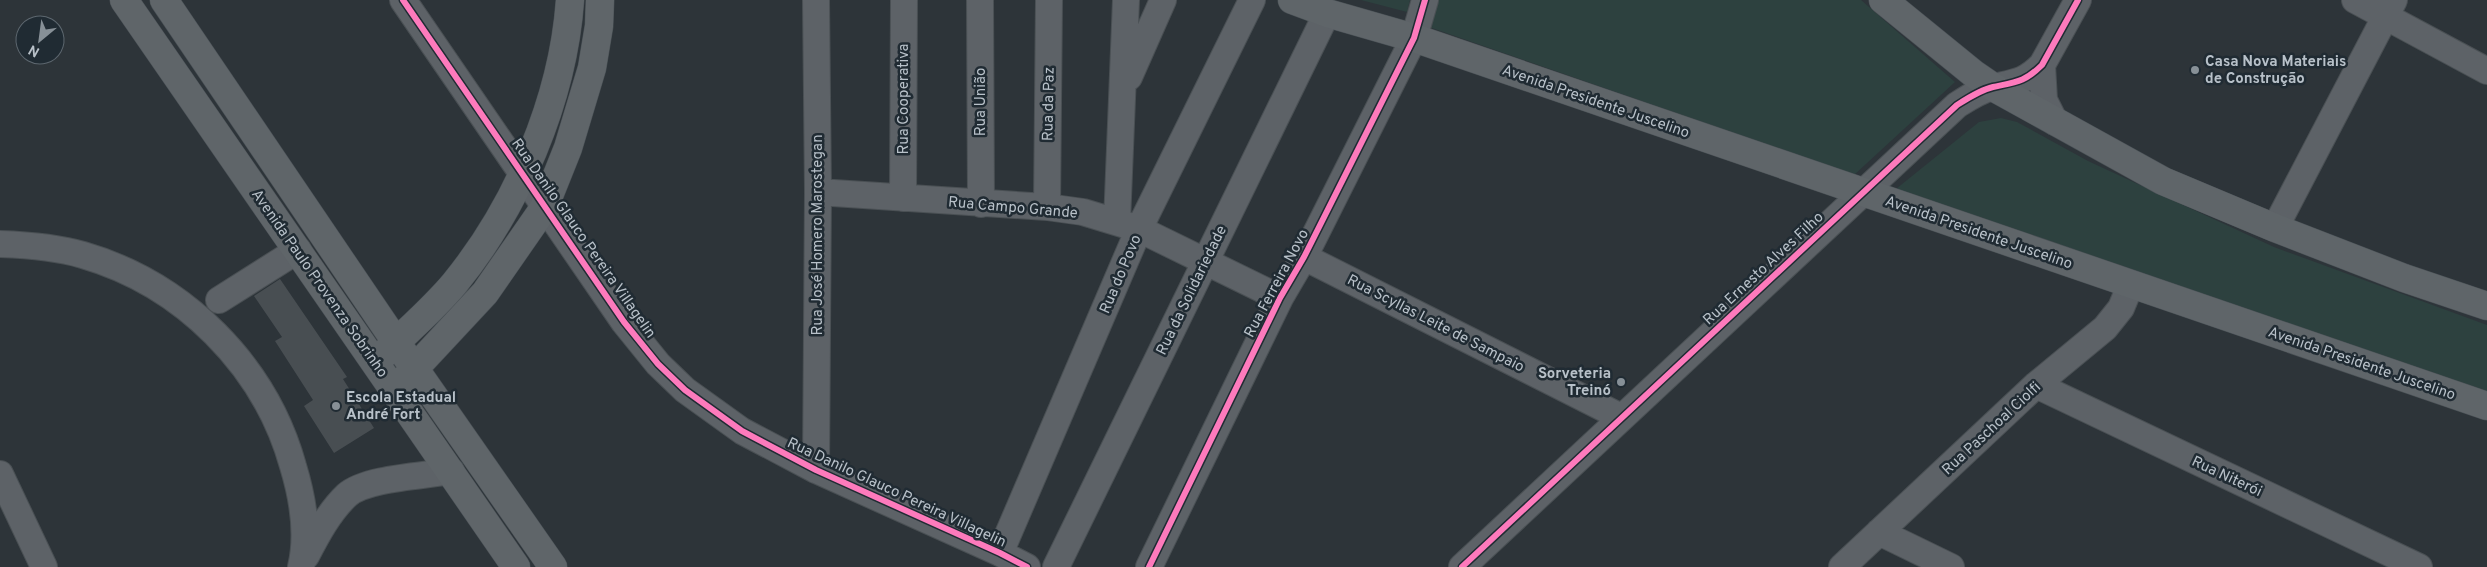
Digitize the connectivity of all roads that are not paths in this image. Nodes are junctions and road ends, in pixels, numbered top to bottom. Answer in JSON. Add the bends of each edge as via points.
{"nodes":[{"id":1,"x":124,"y":0,"type":"edge"},
{"id":2,"x":164,"y":0,"type":"edge"},
{"id":3,"x":403,"y":0,"type":"edge"},
{"id":4,"x":570,"y":0,"type":"edge"},
{"id":5,"x":600,"y":0,"type":"edge"},
{"id":6,"x":816,"y":0,"type":"edge"},
{"id":7,"x":904,"y":0,"type":"edge"},
{"id":8,"x":980,"y":0,"type":"edge"},
{"id":9,"x":1049,"y":0,"type":"edge"},
{"id":10,"x":1126,"y":0,"type":"edge"},
{"id":11,"x":1163,"y":0,"type":"edge"},
{"id":12,"x":1252,"y":0,"type":"edge"},
{"id":13,"x":1292,"y":0,"type":"edge"},
{"id":14,"x":1425,"y":0,"type":"edge"},
{"id":15,"x":1883,"y":0,"type":"edge"},
{"id":16,"x":2078,"y":0,"type":"edge"},
{"id":17,"x":2356,"y":0,"type":"edge"},
{"id":18,"x":2390,"y":8,"type":"edge"},
{"id":19,"x":1327,"y":13,"type":"junction"},
{"id":20,"x":1414,"y":38,"type":"junction"},
{"id":21,"x":2042,"y":65,"type":"junction"},
{"id":22,"x":2487,"y":71,"type":"edge"},
{"id":23,"x":1993,"y":87,"type":"junction"},
{"id":24,"x":1124,"y":89,"type":"junction"},
{"id":25,"x":2055,"y":122,"type":"junction"},
{"id":26,"x":523,"y":173,"type":"junction"},
{"id":27,"x":818,"y":192,"type":"junction"},
{"id":28,"x":1862,"y":193,"type":"junction"},
{"id":29,"x":903,"y":198,"type":"junction"},
{"id":30,"x":980,"y":204,"type":"junction"},
{"id":31,"x":1047,"y":207,"type":"junction"},
{"id":32,"x":544,"y":208,"type":"junction"},
{"id":33,"x":1128,"y":226,"type":"junction"},
{"id":34,"x":2275,"y":228,"type":"junction"},
{"id":35,"x":0,"y":244,"type":"edge"},
{"id":36,"x":298,"y":250,"type":"junction"},
{"id":37,"x":1304,"y":257,"type":"junction"},
{"id":38,"x":1204,"y":262,"type":"junction"},
{"id":39,"x":2131,"y":284,"type":"junction"},
{"id":40,"x":1280,"y":298,"type":"junction"},
{"id":41,"x":219,"y":300,"type":"dead end"},
{"id":42,"x":2487,"y":306,"type":"edge"},
{"id":43,"x":396,"y":342,"type":"junction"},
{"id":44,"x":376,"y":362,"type":"junction"},
{"id":45,"x":416,"y":370,"type":"junction"},
{"id":46,"x":2036,"y":385,"type":"junction"},
{"id":47,"x":394,"y":389,"type":"junction"},
{"id":48,"x":2487,"y":406,"type":"edge"},
{"id":49,"x":1621,"y":417,"type":"junction"},
{"id":50,"x":816,"y":470,"type":"junction"},
{"id":51,"x":451,"y":471,"type":"junction"},
{"id":52,"x":0,"y":474,"type":"edge"},
{"id":53,"x":1879,"y":532,"type":"junction"},
{"id":54,"x":1000,"y":553,"type":"junction"},
{"id":55,"x":302,"y":565,"type":"edge"},
{"id":56,"x":44,"y":567,"type":"edge"},
{"id":57,"x":516,"y":567,"type":"edge"},
{"id":58,"x":553,"y":567,"type":"edge"},
{"id":59,"x":1026,"y":567,"type":"edge"},
{"id":60,"x":1056,"y":567,"type":"edge"},
{"id":61,"x":1149,"y":567,"type":"edge"},
{"id":62,"x":1462,"y":567,"type":"edge"},
{"id":63,"x":1842,"y":567,"type":"edge"},
{"id":64,"x":1951,"y":567,"type":"edge"},
{"id":65,"x":2419,"y":567,"type":"edge"}],
"edges":[{"from":1,"to":36,"type":"main road","name":"Avenida Paulo Provenza Sobrinho"},
{"from":2,"to":43,"type":"main road","name":"Avenida Paulo Provenza Sobrinho"},
{"from":3,"to":26,"type":"street","name":"Rua Danilo Glauco Pereira Villagelin"},
{"from":4,"to":26,"type":"main road","via":[[563,62]]},
{"from":5,"to":32,"type":"main road","via":[[592,68],[568,148]]},
{"from":6,"to":27,"type":"street","name":"Rua José Homero Marostegan"},
{"from":7,"to":29,"type":"street","name":"Rua Cooperativa"},
{"from":8,"to":30,"type":"street","name":"Rua União"},
{"from":9,"to":31,"type":"street","name":"Rua da Paz"},
{"from":10,"to":24,"type":"street","name":"Rua do Povo"},
{"from":11,"to":24,"type":"street"},
{"from":12,"to":33,"type":"street","name":"Rua do Povo"},
{"from":13,"to":19,"type":"main road","name":"Avenida Presidente Juscelino"},
{"from":14,"to":20,"type":"street"},
{"from":15,"to":23,"type":"main road"},
{"from":16,"to":21,"type":"street","name":"Rua Ernesto Alves Filho"},
{"from":17,"to":18,"type":"street"},
{"from":18,"to":22,"type":"street"},
{"from":18,"to":34,"type":"street"},
{"from":19,"to":20,"type":"main road","name":"Avenida Presidente Juscelino"},
{"from":19,"to":38,"type":"street","name":"Rua da Solidariedade"},
{"from":20,"to":28,"type":"main road","name":"Avenida Presidente Juscelino"},
{"from":20,"to":37,"type":"street","name":"Rua Ferreira Novo"},
{"from":21,"to":23,"type":"street","name":"Rua Ernesto Alves Filho","via":[[2025,79]]},
{"from":21,"to":25,"type":"street","name":"Rua Ernesto Alves Filho","via":[[2044,100]]},
{"from":23,"to":25,"type":"main road"},
{"from":23,"to":28,"type":"street","name":"Rua Ernesto Alves Filho","via":[[1957,104]]},
{"from":24,"to":33,"type":"street","name":"Rua do Povo"},
{"from":25,"to":34,"type":"main road","via":[[2162,181]]},
{"from":26,"to":32,"type":"street","name":"Rua Danilo Glauco Pereira Villagelin"},
{"from":26,"to":43,"type":"main road","via":[[489,236],[453,284]]},
{"from":27,"to":29,"type":"street","name":"Rua Campo Grande"},
{"from":27,"to":50,"type":"street","name":"Rua José Homero Marostegan"},
{"from":28,"to":39,"type":"main road","name":"Avenida Presidente Juscelino"},
{"from":28,"to":49,"type":"street","name":"Rua Ernesto Alves Filho"},
{"from":29,"to":30,"type":"street","name":"Rua Campo Grande"},
{"from":30,"to":31,"type":"street","name":"Rua Campo Grande"},
{"from":31,"to":33,"type":"street","name":"Rua Campo Grande","via":[[1083,212]]},
{"from":32,"to":45,"type":"main road","via":[[485,293]]},
{"from":32,"to":50,"type":"street","name":"Rua Danilo Glauco Pereira Villagelin","via":[[624,322],[658,364],[686,390],[742,431]]},
{"from":33,"to":38,"type":"street","name":"Rua Campo Grande"},
{"from":33,"to":54,"type":"street","name":"Rua do Povo"},
{"from":34,"to":42,"type":"main road"},
{"from":35,"to":55,"type":"street","via":[[36,246],[82,255],[123,270],[171,296],[227,345],[261,391],[288,446],[304,517]]},
{"from":36,"to":41,"type":"street"},
{"from":36,"to":44,"type":"main road","name":"Avenida Paulo Provenza Sobrinho"},
{"from":37,"to":40,"type":"street","name":"Rua Ferreira Novo"},
{"from":37,"to":49,"type":"street","name":"Rua Scyllas Leite de Sampaio"},
{"from":38,"to":40,"type":"street","name":"Rua Campo Grande"},
{"from":38,"to":60,"type":"street","name":"Rua da Solidariedade"},
{"from":39,"to":46,"type":"street","name":"Rua Paschoal Ciolfi","via":[[2121,308],[2105,328]]},
{"from":39,"to":48,"type":"main road","name":"Avenida Presidente Juscelino"},
{"from":40,"to":61,"type":"street","name":"Rua Ferreira Novo"},
{"from":43,"to":44,"type":"main road"},
{"from":43,"to":45,"type":"main road","name":"Avenida Paulo Provenza Sobrinho"},
{"from":44,"to":47,"type":"main road","name":"Avenida Paulo Provenza Sobrinho"},
{"from":45,"to":47,"type":"main road"},
{"from":45,"to":58,"type":"main road","name":"Avenida Paulo Provenza Sobrinho"},
{"from":46,"to":53,"type":"street","name":"Rua Paschoal Ciolfi"},
{"from":46,"to":65,"type":"street","name":"Rua Niterói"},
{"from":47,"to":51,"type":"main road","name":"Avenida Paulo Provenza Sobrinho"},
{"from":49,"to":62,"type":"street","name":"Rua Ernesto Alves Filho"},
{"from":50,"to":54,"type":"street","name":"Rua Danilo Glauco Pereira Villagelin"},
{"from":51,"to":55,"type":"street","via":[[373,484],[348,494],[327,518]]},
{"from":51,"to":57,"type":"main road","name":"Avenida Paulo Provenza Sobrinho"},
{"from":52,"to":56,"type":"street"},
{"from":53,"to":63,"type":"street","name":"Rua Paschoal Ciolfi"},
{"from":53,"to":64,"type":"street"},
{"from":54,"to":59,"type":"street","name":"Rua Danilo Glauco Pereira Villagelin"}]}
